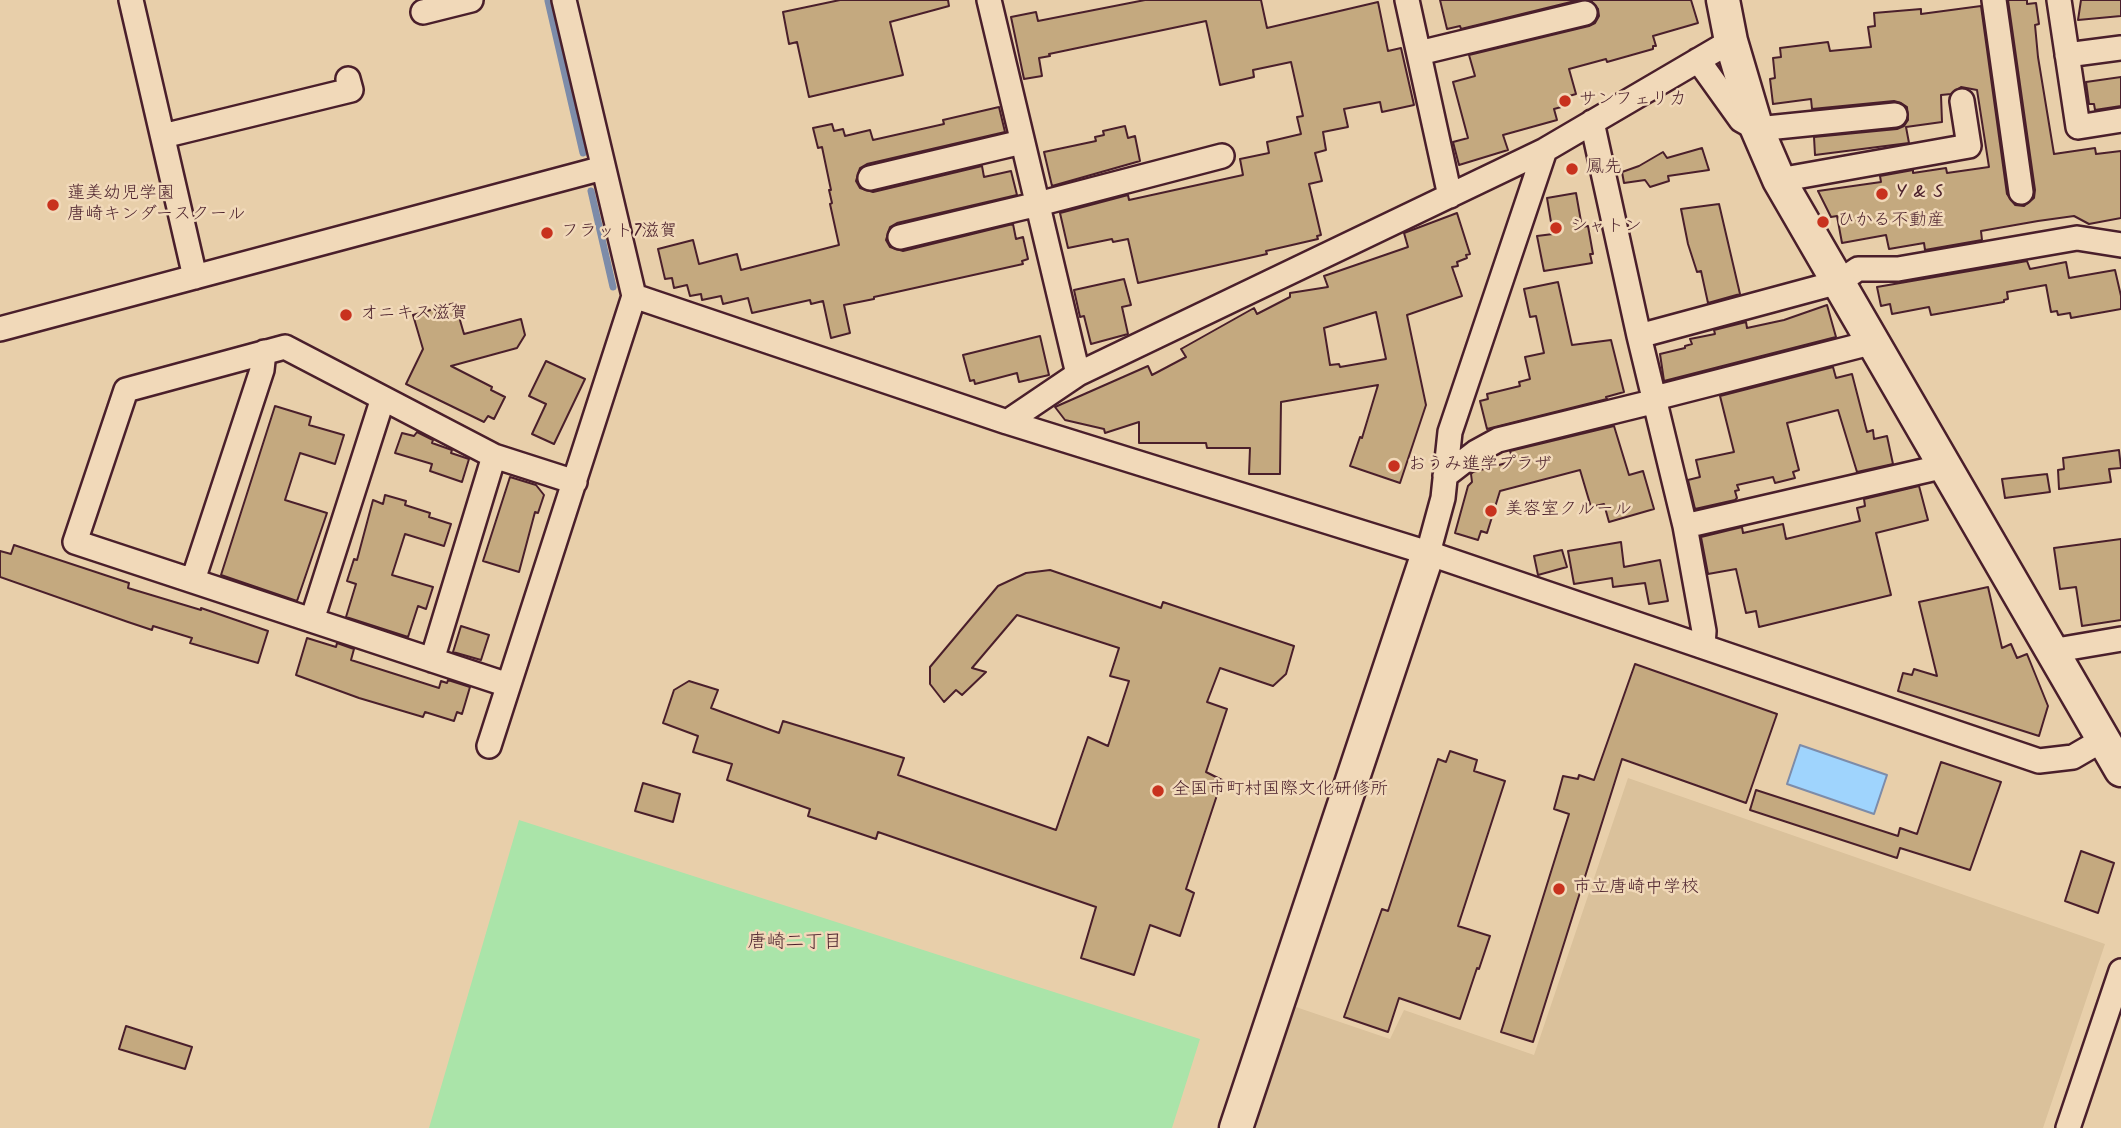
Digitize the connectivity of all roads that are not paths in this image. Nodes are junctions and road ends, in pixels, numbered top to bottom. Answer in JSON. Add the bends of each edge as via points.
{"nodes":[{"id":1,"x":133,"y":0,"type":"edge"},
{"id":2,"x":471,"y":0,"type":"edge"},
{"id":3,"x":564,"y":0,"type":"edge"},
{"id":4,"x":1407,"y":0,"type":"edge"},
{"id":5,"x":1723,"y":0,"type":"edge"},
{"id":6,"x":1994,"y":0,"type":"edge"},
{"id":7,"x":2059,"y":0,"type":"edge"},
{"id":8,"x":991,"y":1,"type":"edge"},
{"id":9,"x":423,"y":12,"type":"dead end"},
{"id":10,"x":1585,"y":13,"type":"dead end"},
{"id":11,"x":1731,"y":41,"type":"junction"},
{"id":12,"x":2121,"y":48,"type":"edge"},
{"id":13,"x":1419,"y":53,"type":"junction"},
{"id":14,"x":2067,"y":55,"type":"junction"},
{"id":15,"x":1698,"y":60,"type":"junction"},
{"id":16,"x":348,"y":79,"type":"dead end"},
{"id":17,"x":1962,"y":101,"type":"dead end"},
{"id":18,"x":1895,"y":115,"type":"dead end"},
{"id":19,"x":2121,"y":120,"type":"edge"},
{"id":20,"x":1592,"y":122,"type":"junction"},
{"id":21,"x":1757,"y":129,"type":"junction"},
{"id":22,"x":163,"y":136,"type":"junction"},
{"id":23,"x":1023,"y":142,"type":"junction"},
{"id":24,"x":1545,"y":150,"type":"junction"},
{"id":25,"x":1222,"y":156,"type":"dead end"},
{"id":26,"x":603,"y":167,"type":"junction"},
{"id":27,"x":870,"y":178,"type":"dead end"},
{"id":28,"x":1779,"y":180,"type":"junction"},
{"id":29,"x":2021,"y":192,"type":"dead end"},
{"id":30,"x":1450,"y":196,"type":"junction"},
{"id":31,"x":1038,"y":204,"type":"junction"},
{"id":32,"x":900,"y":237,"type":"dead end"},
{"id":33,"x":2121,"y":245,"type":"edge"},
{"id":34,"x":195,"y":277,"type":"junction"},
{"id":35,"x":1839,"y":282,"type":"junction"},
{"id":36,"x":634,"y":296,"type":"junction"},
{"id":37,"x":0,"y":330,"type":"edge"},
{"id":38,"x":1639,"y":337,"type":"junction"},
{"id":39,"x":1874,"y":342,"type":"junction"},
{"id":40,"x":264,"y":352,"type":"junction"},
{"id":41,"x":1078,"y":374,"type":"junction"},
{"id":42,"x":383,"y":398,"type":"junction"},
{"id":43,"x":1655,"y":399,"type":"junction"},
{"id":44,"x":1007,"y":422,"type":"junction"},
{"id":45,"x":494,"y":456,"type":"junction"},
{"id":46,"x":1945,"y":466,"type":"junction"},
{"id":47,"x":1445,"y":477,"type":"junction"},
{"id":48,"x":575,"y":482,"type":"junction"},
{"id":49,"x":1685,"y":526,"type":"junction"},
{"id":50,"x":1428,"y":553,"type":"junction"},
{"id":51,"x":193,"y":580,"type":"junction"},
{"id":52,"x":312,"y":620,"type":"junction"},
{"id":53,"x":2121,"y":639,"type":"edge"},
{"id":54,"x":1703,"y":646,"type":"junction"},
{"id":55,"x":2051,"y":650,"type":"junction"},
{"id":56,"x":432,"y":660,"type":"junction"},
{"id":57,"x":508,"y":685,"type":"junction"},
{"id":58,"x":2104,"y":739,"type":"junction"},
{"id":59,"x":489,"y":746,"type":"dead end"},
{"id":60,"x":2121,"y":770,"type":"edge"},
{"id":61,"x":2121,"y":971,"type":"edge"},
{"id":62,"x":1236,"y":1128,"type":"edge"},
{"id":63,"x":2068,"y":1128,"type":"edge"}],
"edges":[{"from":1,"to":22,"type":"street"},
{"from":2,"to":9,"type":"street"},
{"from":3,"to":26,"type":"street"},
{"from":4,"to":13,"type":"street"},
{"from":5,"to":11,"type":"street"},
{"from":6,"to":29,"type":"street"},
{"from":7,"to":14,"type":"street"},
{"from":8,"to":23,"type":"street"},
{"from":10,"to":13,"type":"street"},
{"from":11,"to":15,"type":"street"},
{"from":11,"to":21,"type":"street"},
{"from":12,"to":14,"type":"street"},
{"from":13,"to":30,"type":"street"},
{"from":14,"to":19,"type":"street","via":[[2078,127]]},
{"from":15,"to":20,"type":"street"},
{"from":15,"to":21,"type":"street","via":[[1741,120]]},
{"from":16,"to":22,"type":"street","via":[[351,90]]},
{"from":17,"to":28,"type":"street","via":[[1969,146]]},
{"from":18,"to":21,"type":"street"},
{"from":20,"to":24,"type":"street"},
{"from":20,"to":38,"type":"street"},
{"from":21,"to":28,"type":"street"},
{"from":22,"to":34,"type":"street"},
{"from":23,"to":27,"type":"street"},
{"from":23,"to":31,"type":"street"},
{"from":24,"to":30,"type":"street"},
{"from":24,"to":47,"type":"street","via":[[1450,432]]},
{"from":25,"to":31,"type":"street"},
{"from":26,"to":34,"type":"street"},
{"from":26,"to":36,"type":"street"},
{"from":28,"to":35,"type":"street"},
{"from":30,"to":41,"type":"street"},
{"from":31,"to":32,"type":"street"},
{"from":31,"to":41,"type":"street"},
{"from":33,"to":35,"type":"street","via":[[2077,238],[1898,270],[1858,269]]},
{"from":34,"to":37,"type":"street"},
{"from":35,"to":38,"type":"street"},
{"from":35,"to":39,"type":"street"},
{"from":36,"to":44,"type":"street"},
{"from":36,"to":48,"type":"street"},
{"from":38,"to":43,"type":"street"},
{"from":39,"to":43,"type":"street"},
{"from":39,"to":46,"type":"street"},
{"from":40,"to":42,"type":"street","via":[[285,347]]},
{"from":40,"to":51,"type":"street"},
{"from":40,"to":51,"type":"street","via":[[126,390],[75,542]]},
{"from":41,"to":44,"type":"street"},
{"from":42,"to":45,"type":"street"},
{"from":42,"to":52,"type":"street"},
{"from":43,"to":47,"type":"street","via":[[1498,440]]},
{"from":43,"to":49,"type":"street"},
{"from":44,"to":50,"type":"street"},
{"from":45,"to":48,"type":"street"},
{"from":45,"to":56,"type":"street"},
{"from":46,"to":49,"type":"street"},
{"from":46,"to":55,"type":"street"},
{"from":47,"to":50,"type":"street"},
{"from":48,"to":57,"type":"street"},
{"from":49,"to":54,"type":"street"},
{"from":50,"to":54,"type":"street"},
{"from":50,"to":62,"type":"street"},
{"from":51,"to":52,"type":"street"},
{"from":52,"to":56,"type":"street"},
{"from":53,"to":55,"type":"street"},
{"from":54,"to":58,"type":"street","via":[[2039,761],[2073,757]]},
{"from":55,"to":58,"type":"street"},
{"from":56,"to":57,"type":"street"},
{"from":57,"to":59,"type":"street"},
{"from":58,"to":60,"type":"street"},
{"from":61,"to":63,"type":"street"}]}
